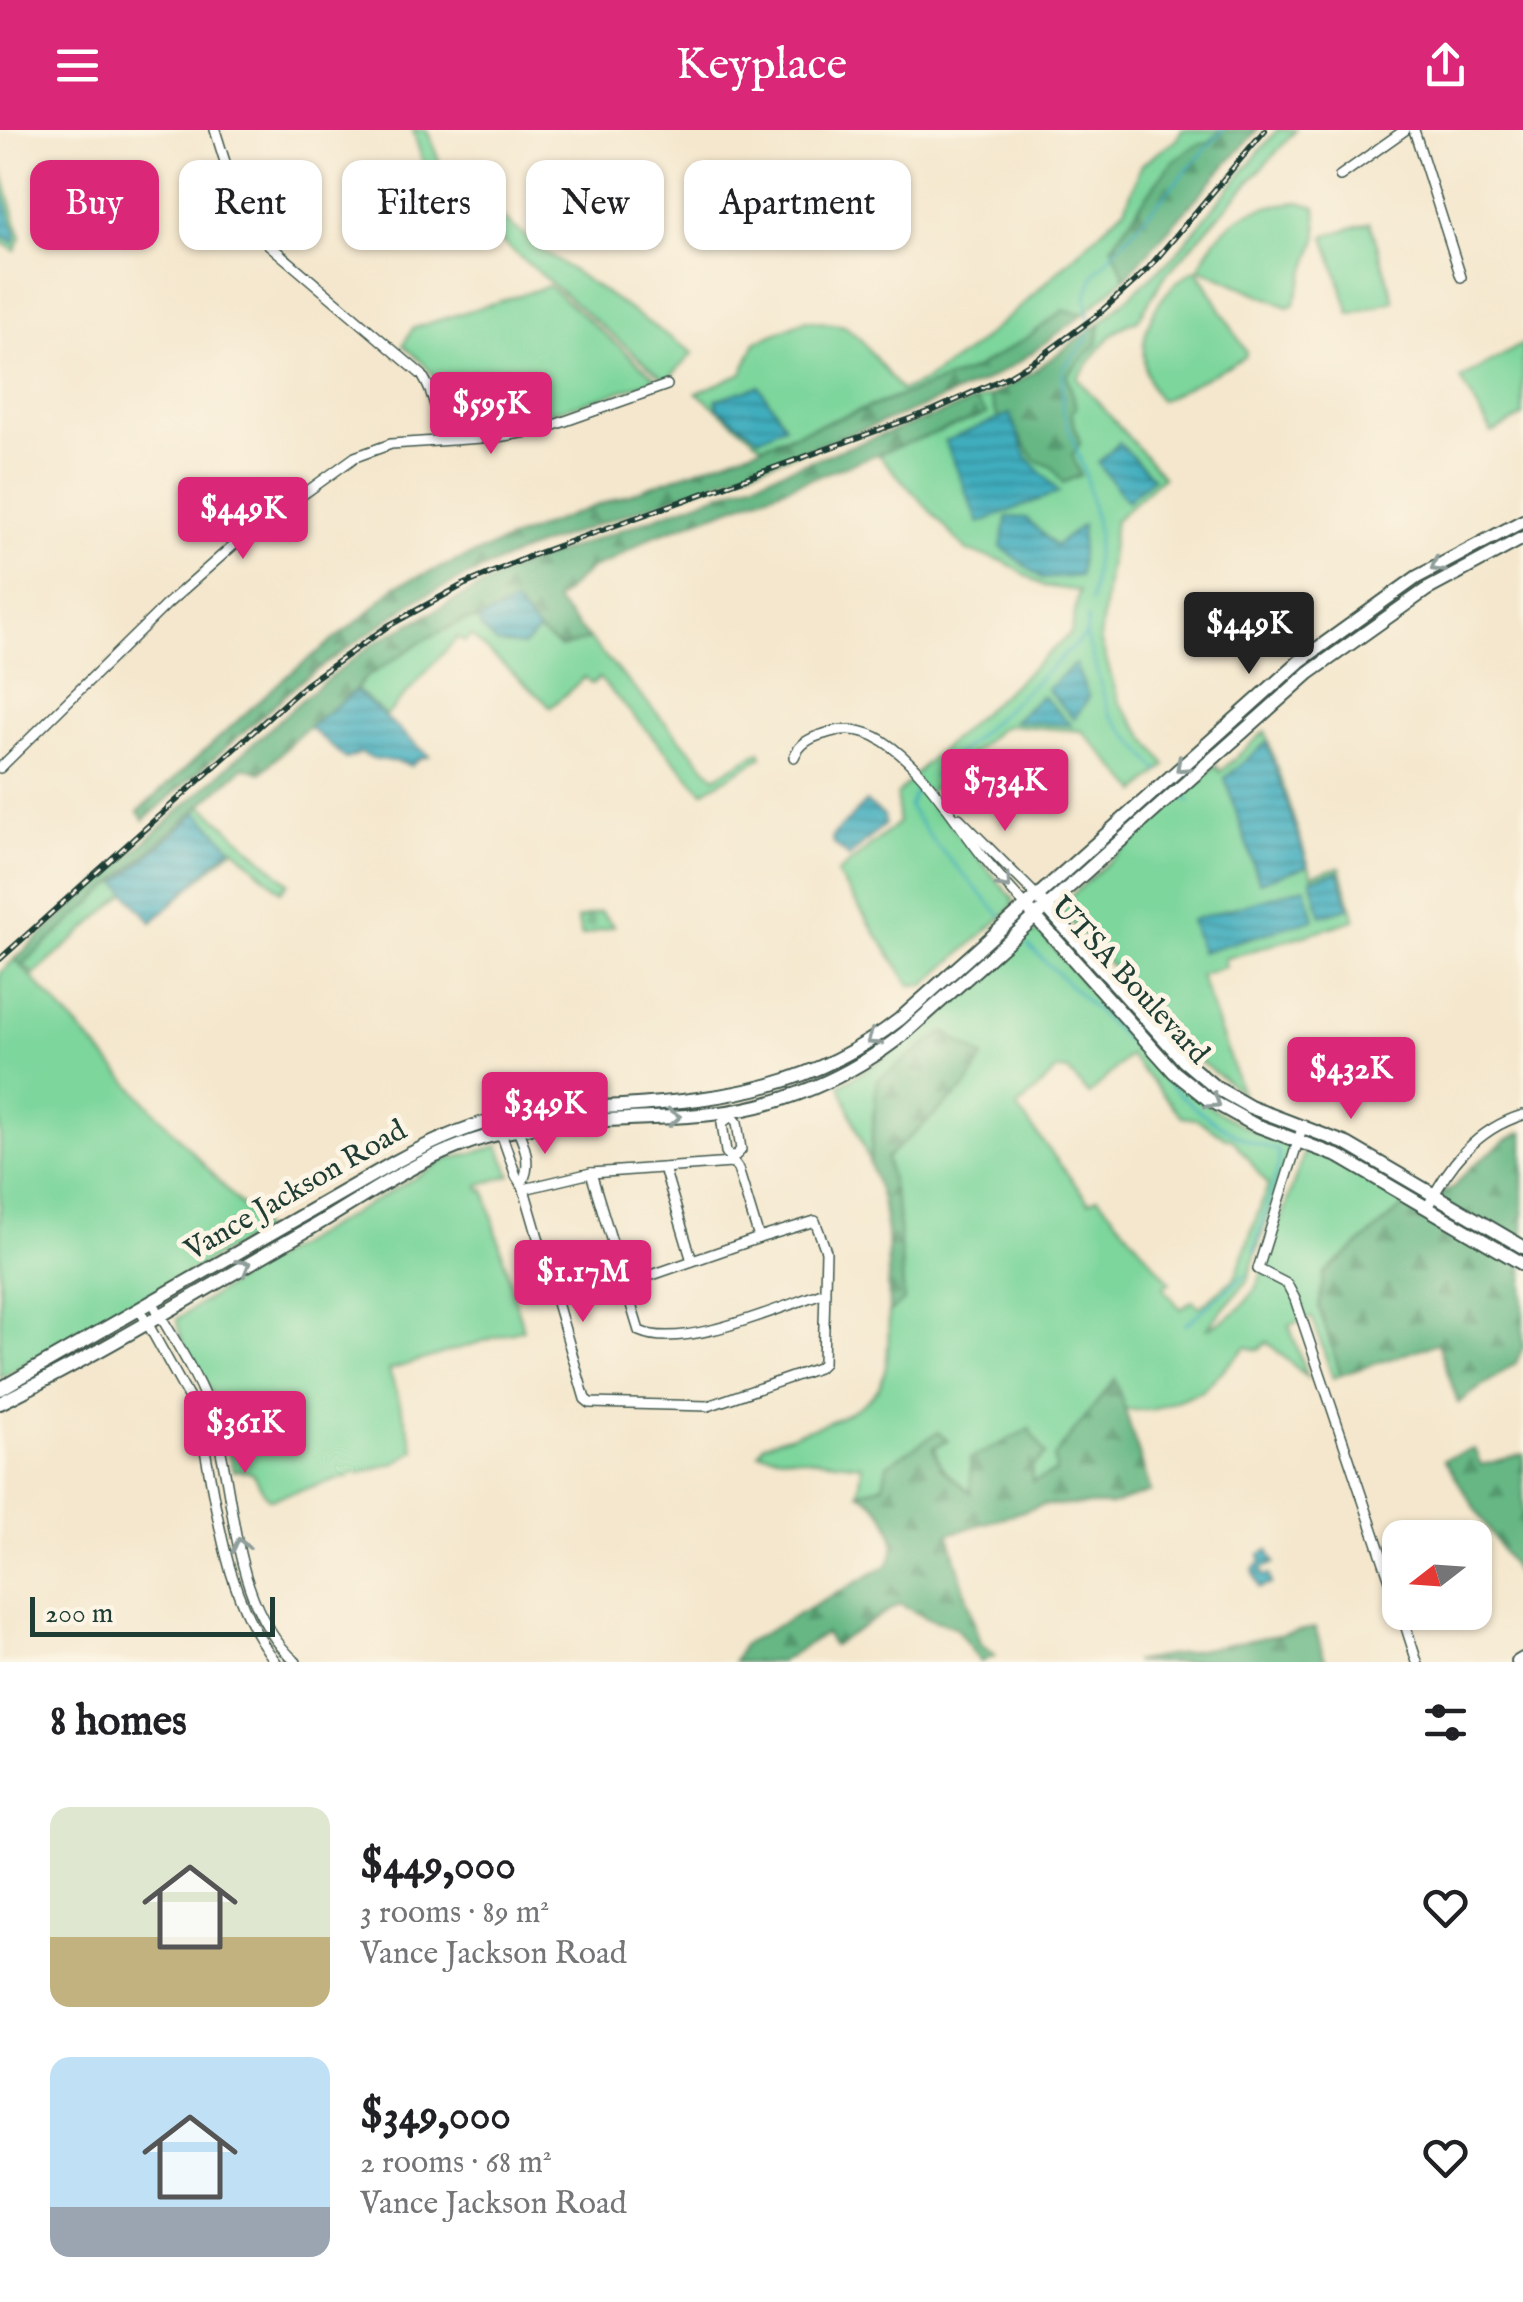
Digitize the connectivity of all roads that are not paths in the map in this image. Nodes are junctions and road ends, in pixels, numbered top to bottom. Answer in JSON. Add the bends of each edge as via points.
{"nodes":[{"id":1,"x":215,"y":130,"type":"edge"},
{"id":2,"x":1405,"y":130,"type":"edge"},
{"id":3,"x":1414,"y":130,"type":"edge"},
{"id":4,"x":1340,"y":176,"type":"dead end"},
{"id":5,"x":1460,"y":277,"type":"dead end"},
{"id":6,"x":667,"y":386,"type":"dead end"},
{"id":7,"x":440,"y":440,"type":"junction"},
{"id":8,"x":1523,"y":521,"type":"edge"},
{"id":9,"x":1523,"y":538,"type":"edge"},
{"id":10,"x":794,"y":757,"type":"dead end"},
{"id":11,"x":0,"y":768,"type":"edge"},
{"id":12,"x":1036,"y":906,"type":"junction"},
{"id":13,"x":729,"y":1114,"type":"junction"},
{"id":14,"x":1523,"y":1115,"type":"edge"},
{"id":15,"x":1304,"y":1124,"type":"junction"},
{"id":16,"x":518,"y":1129,"type":"junction"},
{"id":17,"x":502,"y":1132,"type":"junction"},
{"id":18,"x":1299,"y":1140,"type":"junction"},
{"id":19,"x":740,"y":1141,"type":"junction"},
{"id":20,"x":725,"y":1144,"type":"junction"},
{"id":21,"x":526,"y":1159,"type":"junction"},
{"id":22,"x":732,"y":1161,"type":"junction"},
{"id":23,"x":512,"y":1163,"type":"junction"},
{"id":24,"x":664,"y":1168,"type":"junction"},
{"id":25,"x":591,"y":1172,"type":"junction"},
{"id":26,"x":523,"y":1186,"type":"junction"},
{"id":27,"x":1434,"y":1194,"type":"junction"},
{"id":28,"x":1427,"y":1208,"type":"junction"},
{"id":29,"x":759,"y":1238,"type":"junction"},
{"id":30,"x":1523,"y":1247,"type":"edge"},
{"id":31,"x":692,"y":1261,"type":"junction"},
{"id":32,"x":1523,"y":1264,"type":"edge"},
{"id":33,"x":626,"y":1284,"type":"junction"},
{"id":34,"x":825,"y":1292,"type":"junction"},
{"id":35,"x":150,"y":1313,"type":"junction"},
{"id":36,"x":0,"y":1389,"type":"edge"},
{"id":37,"x":0,"y":1403,"type":"edge"},
{"id":38,"x":227,"y":1484,"type":"junction"},
{"id":39,"x":212,"y":1486,"type":"junction"},
{"id":40,"x":1382,"y":1558,"type":"edge"},
{"id":41,"x":269,"y":1630,"type":"junction"},
{"id":42,"x":1406,"y":1630,"type":"edge"},
{"id":43,"x":258,"y":1639,"type":"junction"},
{"id":44,"x":276,"y":1662,"type":"edge"},
{"id":45,"x":296,"y":1662,"type":"edge"},
{"id":46,"x":1417,"y":1662,"type":"edge"}],
"edges":[{"from":1,"to":7,"type":"street","via":[[230,182],[267,243],[422,375],[438,413]]},
{"from":2,"to":4,"type":"street"},
{"from":3,"to":5,"type":"street"},
{"from":6,"to":7,"type":"street","via":[[540,430]]},
{"from":7,"to":11,"type":"street","via":[[391,444],[355,457],[236,542]]},
{"from":8,"to":12,"type":"main road","name":"Vance Jackson Road","one_way":true,"via":[[1417,577],[1300,661]]},
{"from":9,"to":12,"type":"main road","name":"Vance Jackson Road","via":[[1426,590],[1309,673]]},
{"from":10,"to":12,"type":"street","name":"UTSA Boulevard","via":[[807,740],[836,730],[880,738]]},
{"from":12,"to":13,"type":"main road","name":"Vance Jackson Road","via":[[884,1050],[828,1082]]},
{"from":12,"to":15,"type":"main road","name":"UTSA Boulevard","via":[[1200,1075],[1250,1107]]},
{"from":12,"to":18,"type":"main road","name":"UTSA Boulevard","one_way":true,"via":[[1174,1072],[1242,1120]]},
{"from":12,"to":35,"type":"main road","name":"Vance Jackson Road","one_way":true,"via":[[900,1020],[822,1069],[713,1099],[534,1112],[459,1131],[395,1162]]},
{"from":16,"to":13,"type":"main road","name":"Vance Jackson Road","one_way":true},
{"from":13,"to":19,"type":"street"},
{"from":13,"to":20,"type":"street","via":[[722,1123]]},
{"from":14,"to":27,"type":"street","via":[[1472,1144]]},
{"from":15,"to":18,"type":"street"},
{"from":15,"to":27,"type":"main road","name":"UTSA Boulevard"},
{"from":16,"to":17,"type":"main road","name":"Vance Jackson Road"},
{"from":16,"to":21,"type":"street"},
{"from":17,"to":23,"type":"street"},
{"from":35,"to":17,"type":"main road","name":"Vance Jackson Road","one_way":true,"via":[[432,1158]]},
{"from":18,"to":28,"type":"main road","name":"UTSA Boulevard"},
{"from":18,"to":40,"type":"street","via":[[1258,1269],[1287,1284],[1295,1299]]},
{"from":19,"to":20,"type":"street"},
{"from":19,"to":22,"type":"street"},
{"from":20,"to":22,"type":"street"},
{"from":21,"to":23,"type":"street"},
{"from":21,"to":26,"type":"street"},
{"from":22,"to":24,"type":"street"},
{"from":22,"to":29,"type":"street"},
{"from":23,"to":26,"type":"street"},
{"from":24,"to":25,"type":"street"},
{"from":24,"to":31,"type":"street"},
{"from":25,"to":26,"type":"street"},
{"from":25,"to":33,"type":"street"},
{"from":26,"to":34,"type":"street","via":[[590,1403],[708,1406],[818,1368]]},
{"from":27,"to":28,"type":"street"},
{"from":27,"to":30,"type":"main road","name":"UTSA Boulevard"},
{"from":28,"to":32,"type":"main road","name":"UTSA Boulevard"},
{"from":29,"to":31,"type":"street"},
{"from":29,"to":34,"type":"street","via":[[815,1220],[826,1251]]},
{"from":31,"to":33,"type":"street"},
{"from":33,"to":34,"type":"street","via":[[639,1331],[647,1334],[700,1334]]},
{"from":35,"to":36,"type":"main road","name":"Vance Jackson Road"},
{"from":35,"to":37,"type":"main road","name":"Vance Jackson Road"},
{"from":35,"to":38,"type":"street","via":[[204,1394]]},
{"from":35,"to":39,"type":"street","via":[[200,1424]]},
{"from":38,"to":39,"type":"street"},
{"from":41,"to":38,"type":"street","one_way":true,"via":[[252,1590]]},
{"from":39,"to":43,"type":"street","via":[[236,1592]]},
{"from":41,"to":43,"type":"street"},
{"from":41,"to":45,"type":"street"},
{"from":42,"to":46,"type":"street"},
{"from":43,"to":44,"type":"street"}]}
